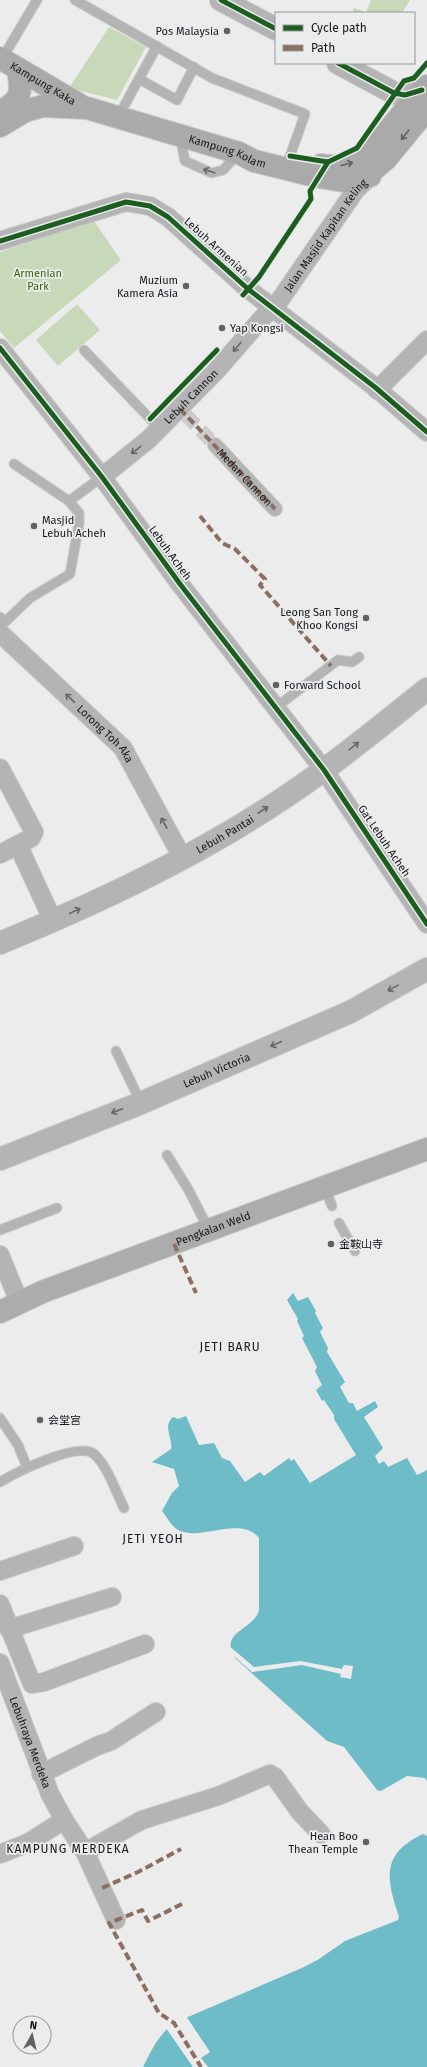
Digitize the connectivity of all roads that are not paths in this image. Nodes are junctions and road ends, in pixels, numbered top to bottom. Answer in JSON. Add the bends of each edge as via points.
{"nodes":[{"id":1,"x":37,"y":0,"type":"edge"},
{"id":2,"x":74,"y":0,"type":"edge"},
{"id":3,"x":222,"y":0,"type":"edge"},
{"id":4,"x":275,"y":28,"type":"edge"},
{"id":5,"x":157,"y":46,"type":"junction"},
{"id":6,"x":7,"y":62,"type":"edge"},
{"id":7,"x":340,"y":64,"type":"edge"},
{"id":8,"x":194,"y":67,"type":"junction"},
{"id":9,"x":139,"y":79,"type":"junction"},
{"id":10,"x":425,"y":102,"type":"edge"},
{"id":11,"x":87,"y":108,"type":"junction"},
{"id":12,"x":0,"y":112,"type":"edge"},
{"id":13,"x":118,"y":117,"type":"junction"},
{"id":14,"x":0,"y":126,"type":"edge"},
{"id":15,"x":240,"y":153,"type":"junction"},
{"id":16,"x":289,"y":159,"type":"junction"},
{"id":17,"x":370,"y":176,"type":"junction"},
{"id":18,"x":0,"y":241,"type":"edge"},
{"id":19,"x":273,"y":310,"type":"junction"},
{"id":20,"x":427,"y":340,"type":"edge"},
{"id":21,"x":84,"y":350,"type":"dead end"},
{"id":22,"x":1,"y":353,"type":"edge"},
{"id":23,"x":377,"y":390,"type":"junction"},
{"id":24,"x":160,"y":429,"type":"junction"},
{"id":25,"x":427,"y":432,"type":"edge"},
{"id":26,"x":215,"y":445,"type":"tunnel mouth"},
{"id":27,"x":14,"y":464,"type":"dead end"},
{"id":28,"x":102,"y":477,"type":"junction"},
{"id":29,"x":70,"y":501,"type":"junction"},
{"id":30,"x":275,"y":509,"type":"dead end"},
{"id":31,"x":1,"y":625,"type":"edge"},
{"id":32,"x":359,"y":657,"type":"dead end"},
{"id":33,"x":427,"y":689,"type":"edge"},
{"id":34,"x":275,"y":708,"type":"junction"},
{"id":35,"x":0,"y":768,"type":"edge"},
{"id":36,"x":324,"y":770,"type":"junction"},
{"id":37,"x":18,"y":845,"type":"junction"},
{"id":38,"x":0,"y":854,"type":"edge"},
{"id":39,"x":182,"y":857,"type":"junction"},
{"id":40,"x":53,"y":921,"type":"junction"},
{"id":41,"x":427,"y":924,"type":"edge"},
{"id":42,"x":0,"y":943,"type":"edge"},
{"id":43,"x":427,"y":970,"type":"edge"},
{"id":44,"x":116,"y":1051,"type":"dead end"},
{"id":45,"x":141,"y":1103,"type":"junction"},
{"id":46,"x":427,"y":1149,"type":"edge"},
{"id":47,"x":167,"y":1155,"type":"dead end"},
{"id":48,"x":0,"y":1159,"type":"edge"},
{"id":49,"x":57,"y":1208,"type":"dead end"},
{"id":50,"x":339,"y":1223,"type":"dead end"},
{"id":51,"x":0,"y":1230,"type":"edge"},
{"id":52,"x":209,"y":1230,"type":"junction"},
{"id":53,"x":355,"y":1251,"type":"dead end"},
{"id":54,"x":0,"y":1255,"type":"edge"},
{"id":55,"x":20,"y":1304,"type":"junction"},
{"id":56,"x":0,"y":1312,"type":"edge"},
{"id":57,"x":0,"y":1418,"type":"edge"},
{"id":58,"x":27,"y":1467,"type":"junction"},
{"id":59,"x":0,"y":1482,"type":"edge"},
{"id":60,"x":124,"y":1508,"type":"dead end"},
{"id":61,"x":74,"y":1546,"type":"dead end"},
{"id":62,"x":0,"y":1571,"type":"edge"},
{"id":63,"x":112,"y":1597,"type":"dead end"},
{"id":64,"x":0,"y":1604,"type":"edge"},
{"id":65,"x":9,"y":1629,"type":"junction"},
{"id":66,"x":145,"y":1644,"type":"dead end"},
{"id":67,"x":0,"y":1663,"type":"edge"},
{"id":68,"x":156,"y":1712,"type":"dead end"},
{"id":69,"x":41,"y":1774,"type":"junction"},
{"id":70,"x":64,"y":1820,"type":"junction"},
{"id":71,"x":321,"y":1834,"type":"dead end"},
{"id":72,"x":85,"y":1852,"type":"junction"},
{"id":73,"x":0,"y":1854,"type":"edge"},
{"id":74,"x":116,"y":1920,"type":"dead end"}],
"edges":[{"from":1,"to":6,"type":"lane"},
{"from":2,"to":5,"type":"lane"},
{"from":3,"to":4,"type":"street"},
{"from":5,"to":8,"type":"lane"},
{"from":5,"to":9,"type":"lane"},
{"from":6,"to":11,"type":"main road","name":"Kampung Kaka"},
{"from":6,"to":12,"type":"main road","via":[[21,85],[19,98]]},
{"from":7,"to":10,"type":"street","via":[[394,93]]},
{"from":8,"to":9,"type":"lane","via":[[177,100]]},
{"from":8,"to":16,"type":"lane","via":[[212,78],[305,114]]},
{"from":9,"to":13,"type":"lane"},
{"from":16,"to":10,"type":"main road","one_way":true,"via":[[326,166],[343,166],[359,160]]},
{"from":10,"to":17,"type":"main road","name":"Jalan Masjid Kapitan Keling","one_way":true,"via":[[386,159]]},
{"from":11,"to":13,"type":"main road","name":"Kampung Kolam"},
{"from":11,"to":14,"type":"main road","via":[[43,106],[25,111]]},
{"from":13,"to":15,"type":"main road","name":"Kampung Kolam"},
{"from":15,"to":16,"type":"main road","via":[[256,152]]},
{"from":15,"to":17,"type":"main road","name":"Kampung Kolam","via":[[254,162],[319,178],[344,181]]},
{"from":17,"to":19,"type":"street","name":"Jalan Masjid Kapitan Keling","via":[[355,191]]},
{"from":18,"to":19,"type":"street","name":"Lebuh Armenian","via":[[126,202],[144,204],[168,216]]},
{"from":19,"to":23,"type":"street","name":"Lebuh Armenian"},
{"from":19,"to":24,"type":"street","name":"Lebuh Cannon","one_way":true,"via":[[265,315],[183,412]]},
{"from":20,"to":23,"type":"street"},
{"from":21,"to":24,"type":"lane"},
{"from":22,"to":28,"type":"street","name":"Lebuh Acheh"},
{"from":23,"to":25,"type":"street","name":"Lebuh Armenian"},
{"from":24,"to":28,"type":"street","name":"Lebuh Cannon","one_way":true},
{"from":26,"to":30,"type":"street","name":"Medan Cannon"},
{"from":27,"to":29,"type":"lane"},
{"from":28,"to":29,"type":"lane"},
{"from":28,"to":34,"type":"street","name":"Lebuh Acheh"},
{"from":29,"to":31,"type":"lane","via":[[80,518],[70,574],[30,598]]},
{"from":39,"to":31,"type":"street","name":"Lorong Toh Aka","one_way":true,"via":[[123,748]]},
{"from":32,"to":34,"type":"lane","via":[[352,662],[338,660]]},
{"from":36,"to":33,"type":"street","name":"Lebuh Pantai","one_way":true},
{"from":34,"to":36,"type":"street","name":"Lebuh Acheh"},
{"from":35,"to":37,"type":"street","via":[[34,832],[31,838]]},
{"from":39,"to":36,"type":"street","name":"Lebuh Pantai","one_way":true,"via":[[248,820]]},
{"from":36,"to":41,"type":"street","name":"Gat Lebuh Acheh"},
{"from":37,"to":38,"type":"street"},
{"from":37,"to":40,"type":"street"},
{"from":40,"to":39,"type":"street","name":"Lebuh Pantai","one_way":true,"via":[[117,892]]},
{"from":40,"to":42,"type":"street","name":"Lebuh Pantai"},
{"from":43,"to":45,"type":"street","name":"Lebuh Victoria","one_way":true,"via":[[350,1012]]},
{"from":44,"to":45,"type":"lane"},
{"from":45,"to":48,"type":"street","name":"Lebuh Victoria","one_way":true},
{"from":46,"to":52,"type":"main road","name":"Pengkalan Weld","via":[[328,1197]]},
{"from":47,"to":52,"type":"lane"},
{"from":49,"to":51,"type":"lane"},
{"from":50,"to":53,"type":"lane"},
{"from":52,"to":55,"type":"main road","name":"Pengkalan Weld","via":[[42,1292]]},
{"from":54,"to":55,"type":"street"},
{"from":55,"to":56,"type":"main road","name":"Pengkalan Weld"},
{"from":57,"to":58,"type":"lane","via":[[18,1445]]},
{"from":58,"to":59,"type":"lane"},
{"from":58,"to":60,"type":"lane","via":[[81,1451],[93,1453],[101,1462]]},
{"from":61,"to":62,"type":"street"},
{"from":63,"to":65,"type":"street"},
{"from":64,"to":65,"type":"street"},
{"from":65,"to":66,"type":"street","via":[[32,1684],[44,1682]]},
{"from":67,"to":69,"type":"street","name":"Lebuhraya Merdeka"},
{"from":68,"to":69,"type":"street","via":[[111,1741]]},
{"from":69,"to":70,"type":"street","name":"Lebuhraya Merdeka"},
{"from":70,"to":72,"type":"street","name":"Lebuhraya Merdeka"},
{"from":70,"to":73,"type":"street","via":[[28,1843]]},
{"from":71,"to":72,"type":"street","via":[[270,1774],[218,1796],[142,1820]]},
{"from":72,"to":74,"type":"street","name":"Lebuhraya Merdeka"}]}
